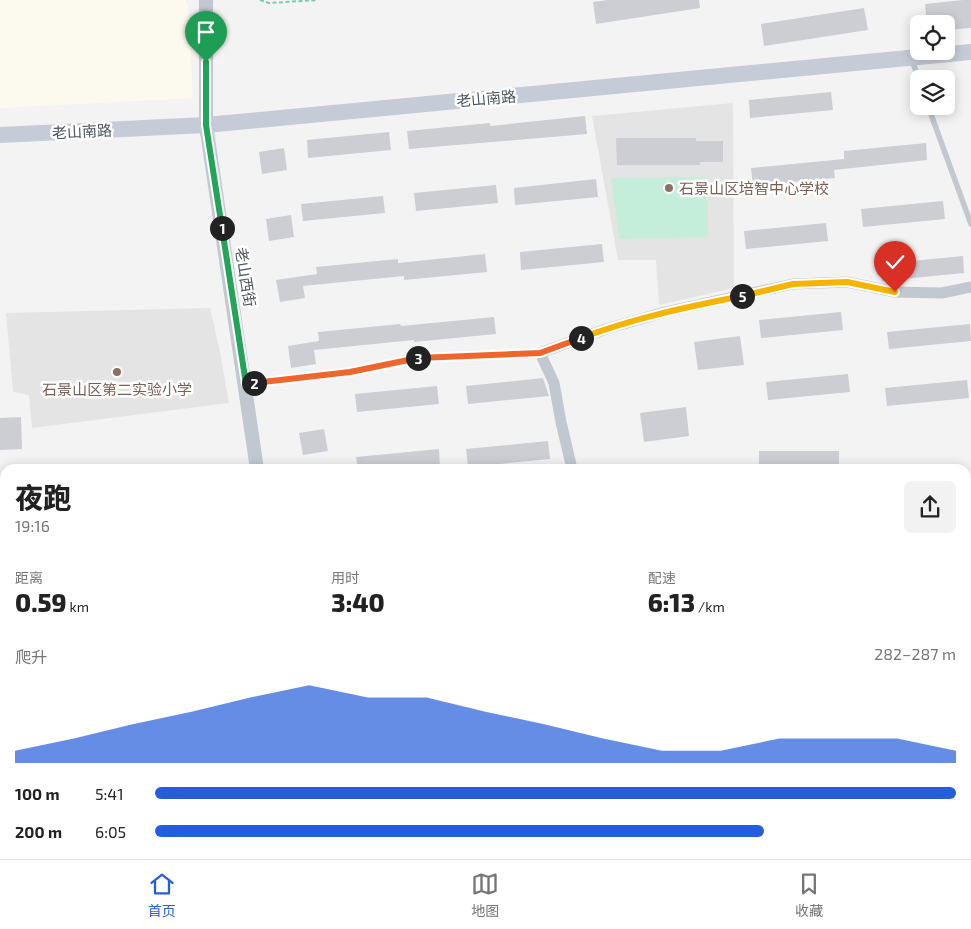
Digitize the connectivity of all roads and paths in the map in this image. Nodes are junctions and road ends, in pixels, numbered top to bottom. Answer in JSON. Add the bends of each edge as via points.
{"nodes":[{"id":1,"x":206,"y":0,"type":"edge"},
{"id":2,"x":260,"y":0,"type":"edge"},
{"id":3,"x":318,"y":0,"type":"edge"},
{"id":4,"x":971,"y":52,"type":"edge"},
{"id":5,"x":955,"y":54,"type":"edge"},
{"id":6,"x":910,"y":58,"type":"edge"},
{"id":7,"x":931,"y":115,"type":"edge"},
{"id":8,"x":206,"y":125,"type":"junction"},
{"id":9,"x":0,"y":136,"type":"edge"},
{"id":10,"x":971,"y":224,"type":"edge"},
{"id":11,"x":971,"y":287,"type":"edge"},
{"id":12,"x":540,"y":353,"type":"junction"},
{"id":13,"x":246,"y":384,"type":"junction"},
{"id":14,"x":256,"y":464,"type":"edge"},
{"id":15,"x":571,"y":464,"type":"edge"}],
"edges":[{"from":1,"to":8,"type":"street","name":"老山西街"},
{"from":2,"to":3,"type":"path","via":[[270,3]]},
{"from":4,"to":5,"type":"main road","name":"老山南路"},
{"from":6,"to":8,"type":"main road","name":"老山南路"},
{"from":7,"to":10,"type":"lane"},
{"from":8,"to":9,"type":"main road","name":"老山南路"},
{"from":8,"to":13,"type":"street","name":"老山西街"},
{"from":11,"to":12,"type":"street","via":[[923,293],[895,292],[847,282],[793,284],[665,312]]},
{"from":12,"to":13,"type":"lane","via":[[421,357],[350,372]]},
{"from":12,"to":15,"type":"street","via":[[554,382]]},
{"from":13,"to":14,"type":"street","name":"老山西街"}]}
